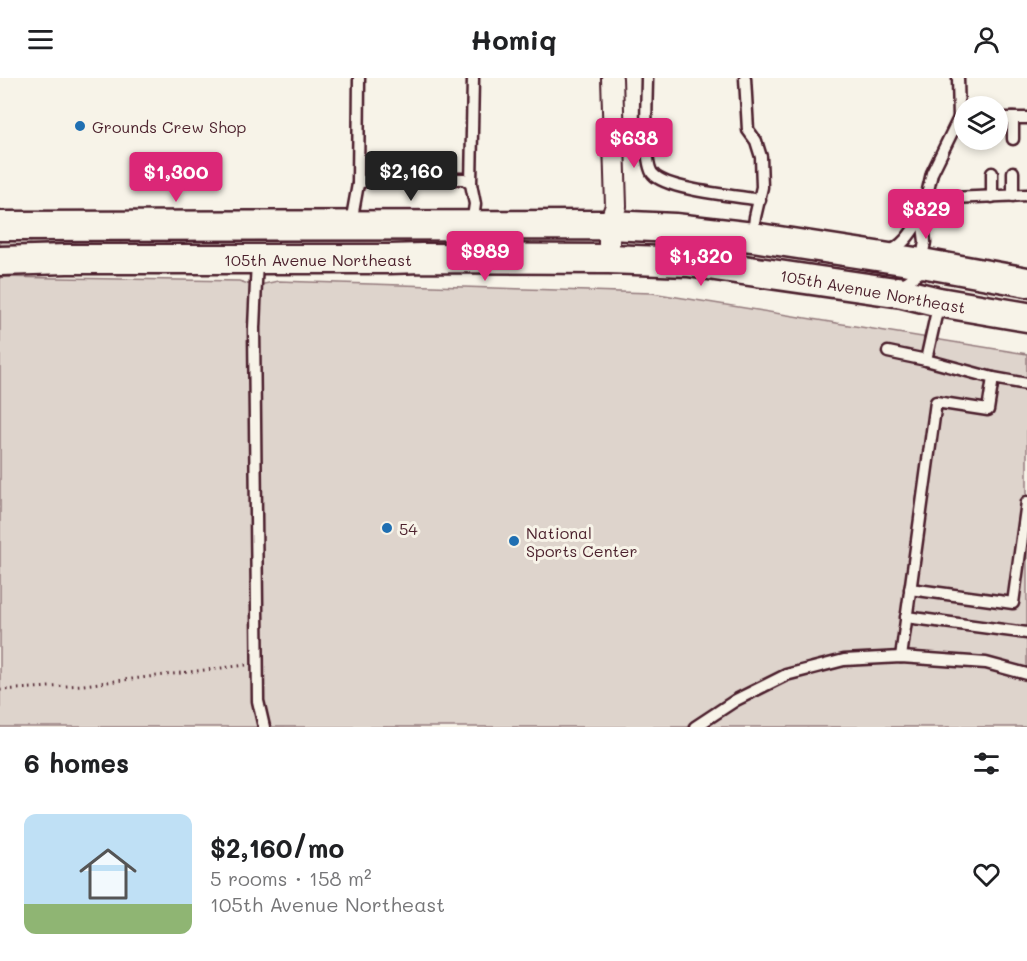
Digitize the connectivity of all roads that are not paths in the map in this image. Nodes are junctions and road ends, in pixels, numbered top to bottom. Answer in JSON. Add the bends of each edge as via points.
{"nodes":[{"id":1,"x":359,"y":78,"type":"edge"},
{"id":2,"x":473,"y":78,"type":"edge"},
{"id":3,"x":612,"y":78,"type":"edge"},
{"id":4,"x":647,"y":78,"type":"edge"},
{"id":5,"x":746,"y":78,"type":"edge"},
{"id":6,"x":958,"y":78,"type":"edge"},
{"id":7,"x":960,"y":96,"type":"edge"},
{"id":8,"x":1008,"y":118,"type":"edge"},
{"id":9,"x":1013,"y":118,"type":"junction"},
{"id":10,"x":1027,"y":118,"type":"edge"},
{"id":11,"x":954,"y":132,"type":"edge"},
{"id":12,"x":1013,"y":139,"type":"dead end"},
{"id":13,"x":992,"y":172,"type":"dead end"},
{"id":14,"x":1013,"y":172,"type":"dead end"},
{"id":15,"x":358,"y":184,"type":"junction"},
{"id":16,"x":471,"y":184,"type":"junction"},
{"id":17,"x":1027,"y":195,"type":"edge"},
{"id":18,"x":1013,"y":196,"type":"junction"},
{"id":19,"x":992,"y":197,"type":"junction"},
{"id":20,"x":926,"y":199,"type":"junction"},
{"id":21,"x":760,"y":200,"type":"junction"},
{"id":22,"x":922,"y":216,"type":"junction"},
{"id":23,"x":472,"y":225,"type":"junction"},
{"id":24,"x":609,"y":225,"type":"junction"},
{"id":25,"x":0,"y":226,"type":"edge"},
{"id":26,"x":350,"y":226,"type":"junction"},
{"id":27,"x":753,"y":237,"type":"junction"},
{"id":28,"x":875,"y":257,"type":"junction"},
{"id":29,"x":257,"y":259,"type":"junction"},
{"id":30,"x":609,"y":259,"type":"junction"},
{"id":31,"x":0,"y":261,"type":"edge"},
{"id":32,"x":922,"y":263,"type":"junction"},
{"id":33,"x":829,"y":282,"type":"junction"},
{"id":34,"x":1027,"y":282,"type":"edge"},
{"id":35,"x":939,"y":302,"type":"junction"},
{"id":36,"x":1027,"y":317,"type":"edge"},
{"id":37,"x":888,"y":352,"type":"dead end"},
{"id":38,"x":926,"y":360,"type":"junction"},
{"id":39,"x":993,"y":378,"type":"junction"},
{"id":40,"x":1027,"y":384,"type":"edge"},
{"id":41,"x":1027,"y":502,"type":"edge"},
{"id":42,"x":910,"y":589,"type":"junction"},
{"id":43,"x":906,"y":617,"type":"junction"},
{"id":44,"x":1027,"y":633,"type":"edge"},
{"id":45,"x":901,"y":657,"type":"junction"},
{"id":46,"x":1027,"y":674,"type":"edge"},
{"id":47,"x":264,"y":727,"type":"edge"},
{"id":48,"x":695,"y":727,"type":"edge"}],
"edges":[{"from":1,"to":15,"type":"lane"},
{"from":2,"to":16,"type":"lane"},
{"from":3,"to":24,"type":"street","via":[[616,207]]},
{"from":4,"to":21,"type":"lane","via":[[647,159],[651,173],[665,183],[685,188]]},
{"from":5,"to":21,"type":"lane","via":[[748,130],[761,157]]},
{"from":6,"to":7,"type":"lane"},
{"from":8,"to":9,"type":"lane"},
{"from":9,"to":10,"type":"lane"},
{"from":9,"to":12,"type":"lane"},
{"from":11,"to":20,"type":"lane","via":[[932,172]]},
{"from":13,"to":19,"type":"lane"},
{"from":14,"to":18,"type":"lane"},
{"from":15,"to":16,"type":"lane","via":[[371,178],[464,179]]},
{"from":15,"to":26,"type":"lane"},
{"from":16,"to":23,"type":"lane","via":[[475,204]]},
{"from":17,"to":18,"type":"lane"},
{"from":18,"to":19,"type":"lane"},
{"from":19,"to":20,"type":"lane"},
{"from":20,"to":22,"type":"lane"},
{"from":21,"to":27,"type":"lane"},
{"from":22,"to":28,"type":"lane","via":[[907,239]]},
{"from":22,"to":32,"type":"lane"},
{"from":23,"to":24,"type":"street","name":"105th Avenue Northeast"},
{"from":23,"to":26,"type":"street","name":"105th Avenue Northeast"},
{"from":24,"to":27,"type":"street","name":"105th Avenue Northeast"},
{"from":24,"to":30,"type":"street"},
{"from":25,"to":26,"type":"street","name":"105th Avenue Northeast"},
{"from":27,"to":28,"type":"street","name":"105th Avenue Northeast"},
{"from":28,"to":32,"type":"street","name":"105th Avenue Northeast"},
{"from":29,"to":30,"type":"street","name":"105th Avenue Northeast"},
{"from":29,"to":31,"type":"street","name":"105th Avenue Northeast"},
{"from":29,"to":47,"type":"lane","via":[[254,340],[258,701]]},
{"from":30,"to":33,"type":"street","name":"105th Avenue Northeast","via":[[688,262]]},
{"from":32,"to":33,"type":"lane","via":[[919,273],[905,283],[858,276]]},
{"from":32,"to":34,"type":"street","name":"105th Avenue Northeast"},
{"from":33,"to":35,"type":"street","name":"105th Avenue Northeast"},
{"from":35,"to":36,"type":"street","name":"105th Avenue Northeast"},
{"from":35,"to":38,"type":"lane"},
{"from":37,"to":38,"type":"lane"},
{"from":38,"to":39,"type":"lane"},
{"from":39,"to":40,"type":"lane"},
{"from":39,"to":42,"type":"lane","via":[[988,410],[936,402]]},
{"from":41,"to":42,"type":"lane","via":[[1013,603]]},
{"from":42,"to":43,"type":"lane"},
{"from":43,"to":44,"type":"lane"},
{"from":43,"to":45,"type":"lane"},
{"from":45,"to":46,"type":"lane","via":[[986,663]]},
{"from":45,"to":48,"type":"lane","via":[[844,660],[786,675],[736,700]]}]}
